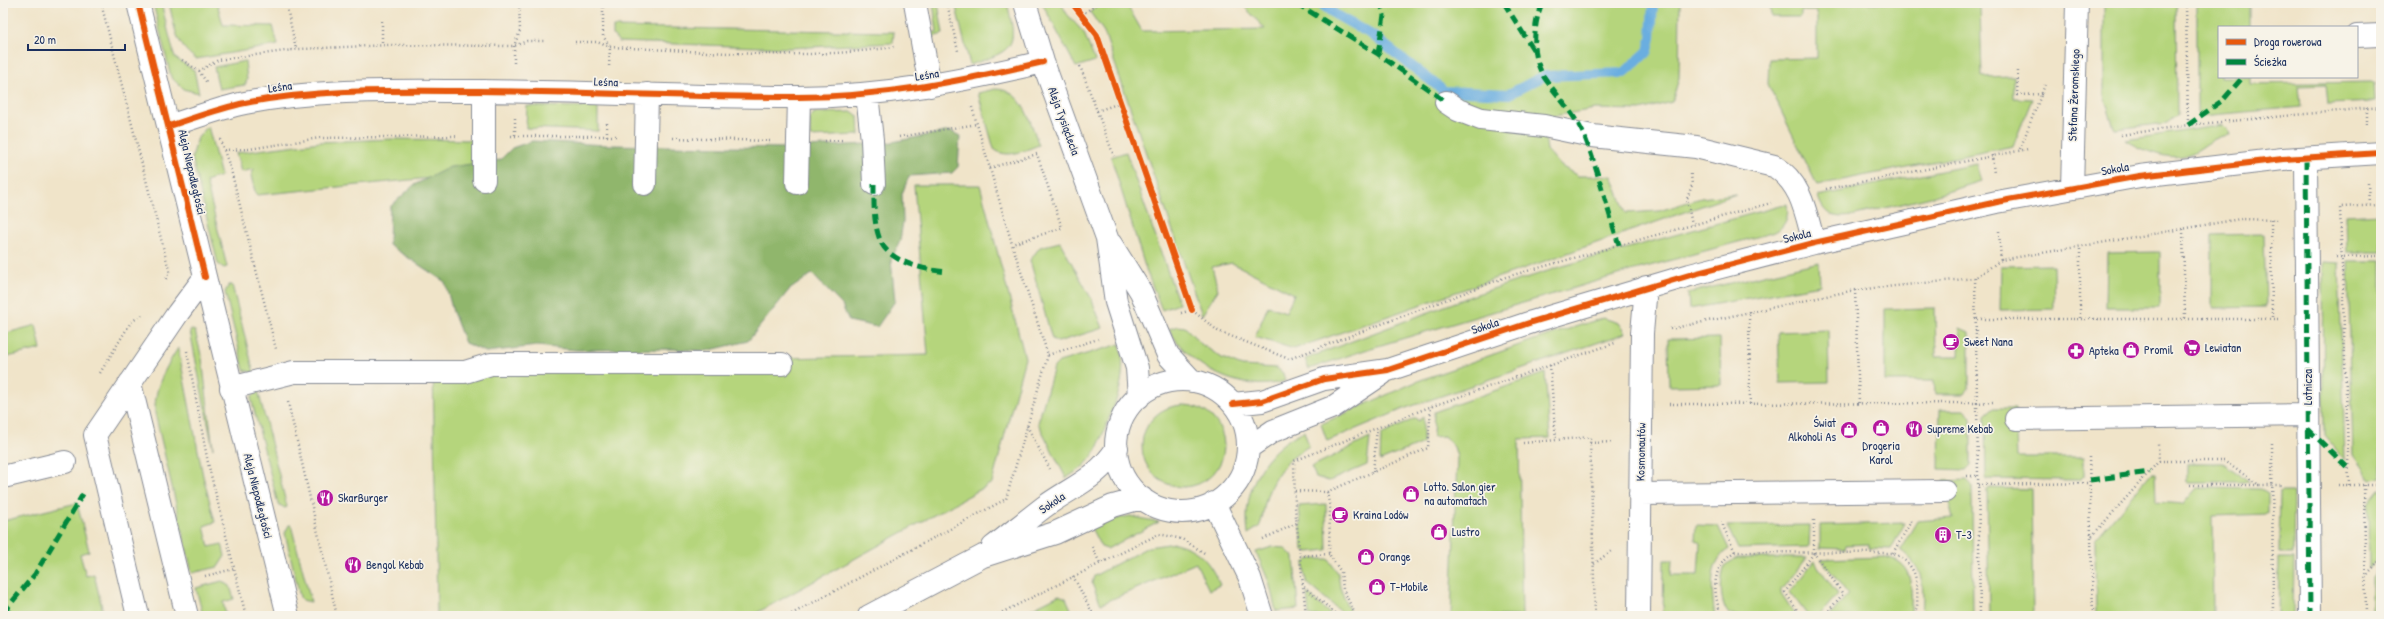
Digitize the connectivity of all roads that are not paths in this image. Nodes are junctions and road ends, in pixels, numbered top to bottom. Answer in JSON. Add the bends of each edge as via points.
{"nodes":[{"id":1,"x":138,"y":3,"type":"edge"},
{"id":2,"x":915,"y":3,"type":"edge"},
{"id":3,"x":1025,"y":3,"type":"edge"},
{"id":4,"x":2076,"y":3,"type":"edge"},
{"id":5,"x":2358,"y":36,"type":"edge"},
{"id":6,"x":2381,"y":36,"type":"edge"},
{"id":7,"x":1042,"y":62,"type":"junction"},
{"id":8,"x":930,"y":86,"type":"junction"},
{"id":9,"x":484,"y":91,"type":"junction"},
{"id":10,"x":648,"y":94,"type":"junction"},
{"id":11,"x":867,"y":94,"type":"junction"},
{"id":12,"x":799,"y":97,"type":"junction"},
{"id":13,"x":1446,"y":102,"type":"dead end"},
{"id":14,"x":169,"y":126,"type":"junction"},
{"id":15,"x":2381,"y":153,"type":"edge"},
{"id":16,"x":2306,"y":158,"type":"junction"},
{"id":17,"x":484,"y":180,"type":"dead end"},
{"id":18,"x":797,"y":183,"type":"dead end"},
{"id":19,"x":645,"y":184,"type":"dead end"},
{"id":20,"x":874,"y":184,"type":"dead end"},
{"id":21,"x":2072,"y":188,"type":"junction"},
{"id":22,"x":1107,"y":238,"type":"junction"},
{"id":23,"x":1814,"y":243,"type":"junction"},
{"id":24,"x":205,"y":277,"type":"junction"},
{"id":25,"x":1646,"y":287,"type":"junction"},
{"id":26,"x":782,"y":364,"type":"dead end"},
{"id":27,"x":1388,"y":370,"type":"junction"},
{"id":28,"x":1192,"y":381,"type":"junction"},
{"id":29,"x":130,"y":383,"type":"junction"},
{"id":30,"x":231,"y":388,"type":"junction"},
{"id":31,"x":1139,"y":397,"type":"junction"},
{"id":32,"x":1233,"y":404,"type":"junction"},
{"id":33,"x":2308,"y":415,"type":"junction"},
{"id":34,"x":2016,"y":419,"type":"dead end"},
{"id":35,"x":1117,"y":448,"type":"junction"},
{"id":36,"x":1248,"y":448,"type":"junction"},
{"id":37,"x":65,"y":462,"type":"dead end"},
{"id":38,"x":3,"y":477,"type":"edge"},
{"id":39,"x":1945,"y":491,"type":"dead end"},
{"id":40,"x":1640,"y":494,"type":"junction"},
{"id":41,"x":1142,"y":498,"type":"junction"},
{"id":42,"x":1214,"y":503,"type":"junction"},
{"id":43,"x":983,"y":556,"type":"junction"},
{"id":44,"x":138,"y":616,"type":"edge"},
{"id":45,"x":187,"y":616,"type":"edge"},
{"id":46,"x":288,"y":616,"type":"edge"},
{"id":47,"x":869,"y":616,"type":"edge"},
{"id":48,"x":1262,"y":616,"type":"edge"},
{"id":49,"x":1638,"y":616,"type":"edge"},
{"id":50,"x":2310,"y":616,"type":"edge"}],
"edges":[{"from":1,"to":14,"type":"street","name":"Aleja Niepodległości"},
{"from":2,"to":8,"type":"street"},
{"from":3,"to":7,"type":"street","name":"Aleja Tysiąclecia"},
{"from":4,"to":21,"type":"street","name":"Stefana Żeromskiego"},
{"from":5,"to":6,"type":"street"},
{"from":7,"to":8,"type":"street","name":"Leśna"},
{"from":7,"to":22,"type":"street","name":"Aleja Tysiąclecia"},
{"from":8,"to":11,"type":"street","name":"Leśna"},
{"from":9,"to":10,"type":"street","name":"Leśna"},
{"from":9,"to":14,"type":"street","name":"Leśna","via":[[307,95],[245,103]]},
{"from":9,"to":17,"type":"street"},
{"from":10,"to":12,"type":"street","name":"Leśna"},
{"from":10,"to":19,"type":"street"},
{"from":11,"to":12,"type":"street","name":"Leśna"},
{"from":11,"to":20,"type":"street"},
{"from":12,"to":18,"type":"street"},
{"from":13,"to":23,"type":"street","via":[[1481,119],[1544,126],[1592,136],[1687,146],[1774,166],[1783,172],[1801,194]]},
{"from":14,"to":24,"type":"street","name":"Aleja Niepodległości"},
{"from":15,"to":16,"type":"street","name":"Sokola"},
{"from":16,"to":21,"type":"street","name":"Sokola","via":[[2140,176]]},
{"from":16,"to":33,"type":"street","name":"Lotnicza"},
{"from":21,"to":23,"type":"street","name":"Sokola"},
{"from":22,"to":28,"type":"street","name":"Aleja Tysiąclecia","via":[[1141,292],[1168,355]]},
{"from":22,"to":31,"type":"street","name":"Aleja Tysiąclecia","via":[[1116,302],[1137,368]]},
{"from":23,"to":25,"type":"street","name":"Sokola"},
{"from":24,"to":29,"type":"street"},
{"from":24,"to":30,"type":"street","name":"Aleja Niepodległości"},
{"from":25,"to":27,"type":"street","name":"Sokola"},
{"from":25,"to":40,"type":"street","name":"Kosmonautów","via":[[1642,333]]},
{"from":26,"to":30,"type":"street","via":[[491,364],[465,372],[294,372]]},
{"from":27,"to":32,"type":"street","name":"Sokola","via":[[1324,379],[1262,401]]},
{"from":27,"to":36,"type":"street","name":"Sokola","via":[[1333,406],[1273,431]]},
{"from":28,"to":31,"type":"street","via":[[1164,382]]},
{"from":28,"to":32,"type":"street","via":[[1210,386]]},
{"from":29,"to":44,"type":"street","via":[[95,435]]},
{"from":29,"to":45,"type":"street"},
{"from":30,"to":46,"type":"street","name":"Aleja Niepodległości"},
{"from":31,"to":35,"type":"street","via":[[1122,420]]},
{"from":32,"to":36,"type":"street","via":[[1243,420]]},
{"from":33,"to":34,"type":"street"},
{"from":33,"to":50,"type":"street","name":"Lotnicza"},
{"from":35,"to":41,"type":"street","via":[[1124,476]]},
{"from":35,"to":43,"type":"street","name":"Sokola","via":[[1102,468],[1045,506]]},
{"from":36,"to":42,"type":"street","via":[[1244,467],[1236,484]]},
{"from":37,"to":38,"type":"street"},
{"from":39,"to":40,"type":"street"},
{"from":40,"to":49,"type":"street","name":"Kosmonautów"},
{"from":41,"to":42,"type":"street","via":[[1158,507],[1178,511],[1196,510]]},
{"from":41,"to":43,"type":"street","name":"Sokola","via":[[1113,506],[1055,533]]},
{"from":42,"to":48,"type":"street","via":[[1250,578]]},
{"from":43,"to":47,"type":"street","name":"Sokola"}]}
